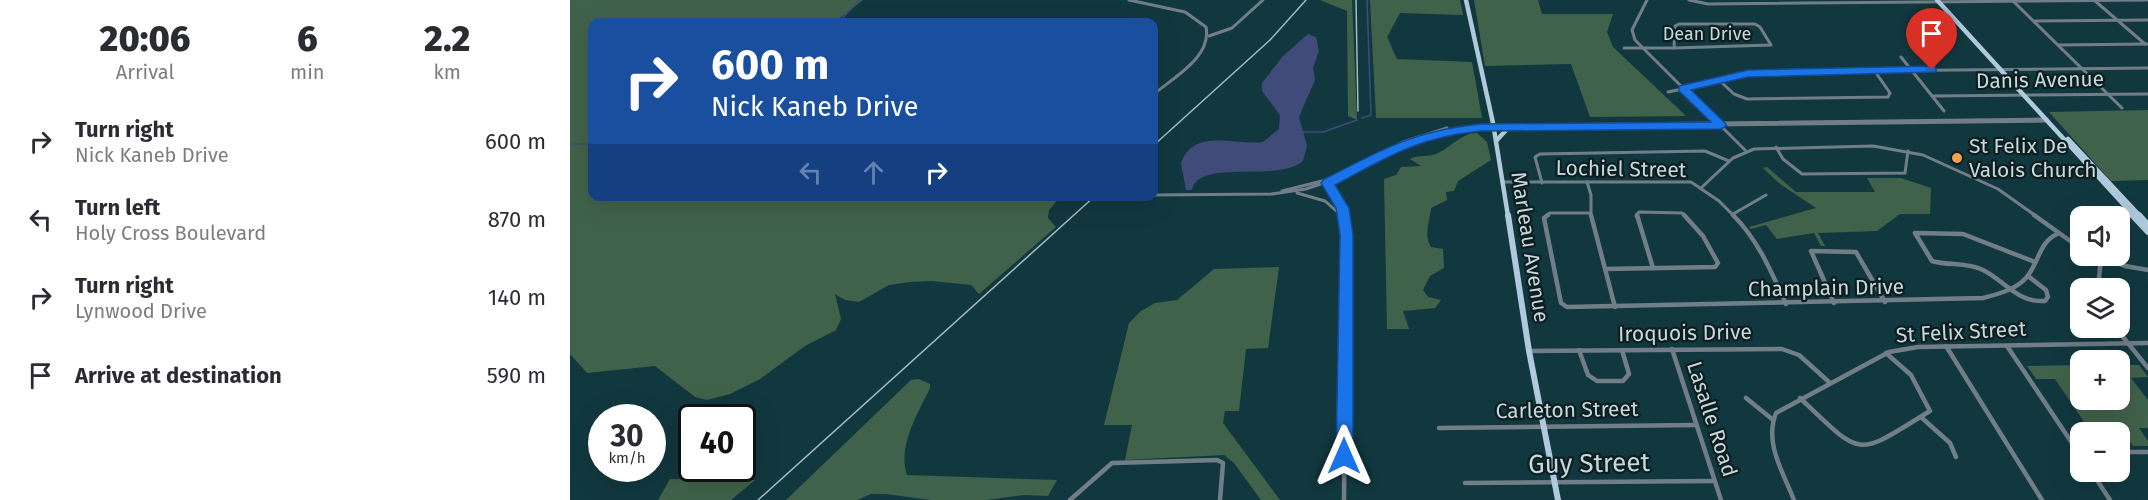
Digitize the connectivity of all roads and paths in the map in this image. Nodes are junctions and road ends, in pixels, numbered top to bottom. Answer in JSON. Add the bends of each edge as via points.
{"nodes":[{"id":1,"x":1130,"y":0,"type":"edge"},
{"id":2,"x":1263,"y":0,"type":"edge"},
{"id":3,"x":1466,"y":0,"type":"edge"},
{"id":4,"x":1647,"y":0,"type":"edge"},
{"id":5,"x":1689,"y":0,"type":"edge"},
{"id":6,"x":2094,"y":0,"type":"edge"},
{"id":7,"x":2147,"y":0,"type":"edge"},
{"id":8,"x":1846,"y":1,"type":"edge"},
{"id":9,"x":1897,"y":1,"type":"edge"},
{"id":10,"x":1938,"y":1,"type":"edge"},
{"id":11,"x":2013,"y":1,"type":"edge"},
{"id":12,"x":1767,"y":2,"type":"edge"},
{"id":13,"x":1806,"y":2,"type":"edge"},
{"id":14,"x":2148,"y":20,"type":"edge"},
{"id":15,"x":2034,"y":21,"type":"junction"},
{"id":16,"x":2118,"y":21,"type":"junction"},
{"id":17,"x":1209,"y":36,"type":"junction"},
{"id":18,"x":2058,"y":45,"type":"junction"},
{"id":19,"x":2147,"y":45,"type":"edge"},
{"id":20,"x":1624,"y":48,"type":"dead end"},
{"id":21,"x":1641,"y":48,"type":"junction"},
{"id":22,"x":1674,"y":48,"type":"junction"},
{"id":23,"x":1901,"y":57,"type":"dead end"},
{"id":24,"x":2081,"y":68,"type":"junction"},
{"id":25,"x":2148,"y":68,"type":"edge"},
{"id":26,"x":2001,"y":69,"type":"junction"},
{"id":27,"x":1874,"y":70,"type":"junction"},
{"id":28,"x":1911,"y":70,"type":"junction"},
{"id":29,"x":1719,"y":80,"type":"junction"},
{"id":30,"x":1683,"y":88,"type":"junction"},
{"id":31,"x":1158,"y":91,"type":"edge"},
{"id":32,"x":1668,"y":92,"type":"dead end"},
{"id":33,"x":2108,"y":94,"type":"junction"},
{"id":34,"x":2148,"y":94,"type":"edge"},
{"id":35,"x":2026,"y":95,"type":"junction"},
{"id":36,"x":1932,"y":96,"type":"junction"},
{"id":37,"x":2122,"y":108,"type":"dead end"},
{"id":38,"x":1944,"y":111,"type":"dead end"},
{"id":39,"x":2049,"y":120,"type":"junction"},
{"id":40,"x":1720,"y":124,"type":"junction"},
{"id":41,"x":1493,"y":127,"type":"junction"},
{"id":42,"x":1508,"y":128,"type":"junction"},
{"id":43,"x":2057,"y":130,"type":"junction"},
{"id":44,"x":1496,"y":141,"type":"junction"},
{"id":45,"x":1775,"y":147,"type":"junction"},
{"id":46,"x":1746,"y":151,"type":"junction"},
{"id":47,"x":1908,"y":151,"type":"junction"},
{"id":48,"x":1729,"y":161,"type":"junction"},
{"id":49,"x":1327,"y":182,"type":"junction"},
{"id":50,"x":1502,"y":182,"type":"junction"},
{"id":51,"x":1587,"y":182,"type":"junction"},
{"id":52,"x":1542,"y":183,"type":"junction"},
{"id":53,"x":1701,"y":188,"type":"junction"},
{"id":54,"x":1261,"y":193,"type":"junction"},
{"id":55,"x":1284,"y":193,"type":"junction"},
{"id":56,"x":1158,"y":195,"type":"edge"},
{"id":57,"x":1766,"y":195,"type":"dead end"},
{"id":58,"x":1590,"y":213,"type":"junction"},
{"id":59,"x":1732,"y":214,"type":"junction"},
{"id":60,"x":2148,"y":225,"type":"edge"},
{"id":61,"x":1346,"y":226,"type":"junction"},
{"id":62,"x":2148,"y":232,"type":"edge"},
{"id":63,"x":2058,"y":233,"type":"junction"},
{"id":64,"x":2070,"y":241,"type":"edge"},
{"id":65,"x":2035,"y":262,"type":"junction"},
{"id":66,"x":2130,"y":265,"type":"edge"},
{"id":67,"x":1653,"y":268,"type":"junction"},
{"id":68,"x":1605,"y":269,"type":"junction"},
{"id":69,"x":2148,"y":270,"type":"edge"},
{"id":70,"x":2028,"y":276,"type":"junction"},
{"id":71,"x":2011,"y":289,"type":"junction"},
{"id":72,"x":1885,"y":302,"type":"junction"},
{"id":73,"x":1834,"y":303,"type":"junction"},
{"id":74,"x":1786,"y":304,"type":"junction"},
{"id":75,"x":1615,"y":307,"type":"junction"},
{"id":76,"x":2123,"y":338,"type":"edge"},
{"id":77,"x":2148,"y":343,"type":"edge"},
{"id":78,"x":2128,"y":344,"type":"junction"},
{"id":79,"x":1946,"y":346,"type":"junction"},
{"id":80,"x":2006,"y":346,"type":"junction"},
{"id":81,"x":1672,"y":349,"type":"junction"},
{"id":82,"x":1579,"y":350,"type":"junction"},
{"id":83,"x":1622,"y":350,"type":"junction"},
{"id":84,"x":1529,"y":351,"type":"junction"},
{"id":85,"x":1886,"y":353,"type":"junction"},
{"id":86,"x":2148,"y":368,"type":"edge"},
{"id":87,"x":1829,"y":382,"type":"junction"},
{"id":88,"x":1746,"y":398,"type":"dead end"},
{"id":89,"x":1800,"y":398,"type":"junction"},
{"id":90,"x":1922,"y":418,"type":"junction"},
{"id":91,"x":1772,"y":419,"type":"junction"},
{"id":92,"x":1696,"y":425,"type":"junction"},
{"id":93,"x":1544,"y":427,"type":"junction"},
{"id":94,"x":1439,"y":428,"type":"dead end"},
{"id":95,"x":2070,"y":439,"type":"edge"},
{"id":96,"x":2130,"y":452,"type":"edge"},
{"id":97,"x":2148,"y":452,"type":"edge"},
{"id":98,"x":1956,"y":457,"type":"dead end"},
{"id":99,"x":1714,"y":481,"type":"junction"},
{"id":100,"x":2098,"y":482,"type":"edge"},
{"id":101,"x":1465,"y":483,"type":"dead end"},
{"id":102,"x":1555,"y":483,"type":"junction"},
{"id":103,"x":1070,"y":500,"type":"edge"},
{"id":104,"x":1220,"y":500,"type":"edge"},
{"id":105,"x":1344,"y":500,"type":"edge"},
{"id":106,"x":1558,"y":500,"type":"edge"},
{"id":107,"x":1721,"y":500,"type":"edge"},
{"id":108,"x":1794,"y":500,"type":"edge"},
{"id":109,"x":2042,"y":500,"type":"edge"},
{"id":110,"x":2110,"y":500,"type":"edge"}],
"edges":[{"from":1,"to":17,"type":"street","via":[[1190,14],[1205,26]]},
{"from":2,"to":17,"type":"street","via":[[1232,28]]},
{"from":3,"to":41,"type":"main road","name":"Marleau Avenue"},
{"from":4,"to":21,"type":"street","via":[[1632,30]]},
{"from":5,"to":12,"type":"street","via":[[1708,4]]},
{"from":6,"to":7,"type":"street"},
{"from":6,"to":11,"type":"street"},
{"from":6,"to":16,"type":"street"},
{"from":8,"to":9,"type":"street"},
{"from":8,"to":13,"type":"street"},
{"from":9,"to":10,"type":"street"},
{"from":10,"to":11,"type":"street"},
{"from":10,"to":26,"type":"main road"},
{"from":11,"to":15,"type":"street"},
{"from":12,"to":13,"type":"street"},
{"from":14,"to":16,"type":"street"},
{"from":15,"to":16,"type":"street"},
{"from":15,"to":18,"type":"street"},
{"from":16,"to":19,"type":"street"},
{"from":17,"to":31,"type":"street","via":[[1203,52]]},
{"from":18,"to":19,"type":"street"},
{"from":18,"to":24,"type":"street"},
{"from":20,"to":21,"type":"street","name":"Dean Drive"},
{"from":21,"to":22,"type":"street","name":"Dean Drive"},
{"from":21,"to":30,"type":"street"},
{"from":22,"to":22,"type":"street","name":"Dean Drive","via":[[1768,47],[1771,44],[1755,24],[1679,24],[1675,26]]},
{"from":23,"to":28,"type":"street"},
{"from":24,"to":25,"type":"street"},
{"from":24,"to":26,"type":"street"},
{"from":24,"to":33,"type":"street"},
{"from":26,"to":28,"type":"street"},
{"from":26,"to":35,"type":"main road"},
{"from":27,"to":28,"type":"street"},
{"from":27,"to":29,"type":"street","via":[[1765,72]]},
{"from":27,"to":29,"type":"street","via":[[1890,93],[1888,97],[1747,99],[1734,94]]},
{"from":28,"to":36,"type":"street"},
{"from":29,"to":30,"type":"street"},
{"from":30,"to":32,"type":"street"},
{"from":30,"to":40,"type":"street"},
{"from":33,"to":34,"type":"street","name":"Danis Avenue"},
{"from":33,"to":35,"type":"street","name":"Danis Avenue"},
{"from":33,"to":37,"type":"street"},
{"from":35,"to":36,"type":"street","name":"Danis Avenue"},
{"from":35,"to":39,"type":"main road"},
{"from":36,"to":38,"type":"street"},
{"from":39,"to":40,"type":"street"},
{"from":39,"to":43,"type":"main road"},
{"from":40,"to":41,"type":"street"},
{"from":40,"to":42,"type":"street"},
{"from":40,"to":46,"type":"street"},
{"from":41,"to":42,"type":"street"},
{"from":41,"to":44,"type":"main road","name":"Marleau Avenue"},
{"from":41,"to":49,"type":"street","via":[[1455,129],[1416,138]]},
{"from":42,"to":44,"type":"main road"},
{"from":43,"to":60,"type":"main road"},
{"from":43,"to":62,"type":"main road"},
{"from":44,"to":50,"type":"main road","name":"Marleau Avenue"},
{"from":45,"to":46,"type":"street"},
{"from":45,"to":47,"type":"street","via":[[1869,146]]},
{"from":45,"to":47,"type":"street","via":[[1795,170],[1811,175],[1905,173]]},
{"from":46,"to":48,"type":"street"},
{"from":47,"to":63,"type":"street","via":[[1941,161],[1993,187]]},
{"from":48,"to":52,"type":"street","via":[[1702,151],[1540,154],[1535,156]]},
{"from":48,"to":53,"type":"street"},
{"from":49,"to":54,"type":"street"},
{"from":49,"to":55,"type":"street"},
{"from":49,"to":61,"type":"street","via":[[1343,208]]},
{"from":50,"to":52,"type":"street","name":"Lochiel Street"},
{"from":50,"to":84,"type":"main road","name":"Marleau Avenue"},
{"from":51,"to":52,"type":"street","name":"Lochiel Street"},
{"from":51,"to":53,"type":"street","name":"Lochiel Street","via":[[1684,181]]},
{"from":51,"to":58,"type":"street"},
{"from":53,"to":59,"type":"street","name":"Lochiel Street"},
{"from":54,"to":55,"type":"street"},
{"from":54,"to":56,"type":"street"},
{"from":55,"to":61,"type":"street","via":[[1311,194],[1325,200],[1339,211]]},
{"from":57,"to":59,"type":"street"},
{"from":58,"to":68,"type":"street"},
{"from":58,"to":75,"type":"street","name":"Champlain Drive","via":[[1550,213],[1544,218],[1563,306]]},
{"from":59,"to":74,"type":"street","name":"Lochiel Street","via":[[1759,246]]},
{"from":61,"to":105,"type":"street"},
{"from":63,"to":64,"type":"street"},
{"from":63,"to":65,"type":"street","name":"Champlain Drive","via":[[2043,242]]},
{"from":65,"to":70,"type":"street","name":"Champlain Drive"},
{"from":65,"to":71,"type":"street","via":[[1964,234],[1916,231],[1932,261],[1975,266]]},
{"from":66,"to":69,"type":"street"},
{"from":67,"to":67,"type":"street","via":[[1715,267],[1718,263],[1703,236],[1680,212],[1638,213]]},
{"from":67,"to":68,"type":"street"},
{"from":68,"to":75,"type":"street"},
{"from":70,"to":71,"type":"street","name":"Champlain Drive"},
{"from":70,"to":71,"type":"street","via":[[2046,290],[2045,301],[2031,301]]},
{"from":71,"to":72,"type":"street","name":"Champlain Drive","via":[[1969,300]]},
{"from":72,"to":73,"type":"street","name":"Champlain Drive"},
{"from":72,"to":73,"type":"street","via":[[1856,252],[1811,251]]},
{"from":73,"to":74,"type":"street","name":"Champlain Drive"},
{"from":74,"to":75,"type":"street","name":"Champlain Drive"},
{"from":76,"to":78,"type":"street"},
{"from":77,"to":78,"type":"street","name":"St Felix Street"},
{"from":78,"to":80,"type":"street","name":"St Felix Street"},
{"from":78,"to":86,"type":"street"},
{"from":79,"to":80,"type":"street","name":"St Felix Street"},
{"from":79,"to":85,"type":"street","name":"St Felix Street"},
{"from":79,"to":109,"type":"street"},
{"from":80,"to":95,"type":"street"},
{"from":81,"to":83,"type":"street","name":"Iroquois Drive"},
{"from":81,"to":87,"type":"street","name":"Iroquois Drive","via":[[1783,349],[1799,355]]},
{"from":81,"to":92,"type":"street","name":"Lasalle Road"},
{"from":82,"to":83,"type":"street","name":"Iroquois Drive"},
{"from":82,"to":83,"type":"street","via":[[1587,378],[1614,382],[1629,377]]},
{"from":82,"to":84,"type":"street","name":"Iroquois Drive"},
{"from":84,"to":93,"type":"main road","name":"Marleau Avenue"},
{"from":85,"to":87,"type":"street","name":"St Felix Street"},
{"from":85,"to":90,"type":"street","via":[[1911,375],[1930,407],[1930,413]]},
{"from":87,"to":89,"type":"street","name":"St Felix Street"},
{"from":88,"to":91,"type":"street"},
{"from":89,"to":90,"type":"street","via":[[1844,440],[1860,447],[1875,445]]},
{"from":89,"to":91,"type":"street","name":"St Felix Street"},
{"from":90,"to":98,"type":"street","via":[[1950,443]]},
{"from":91,"to":108,"type":"street","via":[[1771,439]]},
{"from":92,"to":93,"type":"street","name":"Carleton Street"},
{"from":92,"to":99,"type":"street","name":"Lasalle Road"},
{"from":93,"to":94,"type":"street","name":"Carleton Street"},
{"from":93,"to":102,"type":"main road","name":"Marleau Avenue"},
{"from":96,"to":97,"type":"street"},
{"from":99,"to":102,"type":"street","name":"Guy Street"},
{"from":99,"to":107,"type":"street","name":"Lasalle Road"},
{"from":100,"to":110,"type":"street"},
{"from":101,"to":102,"type":"street","name":"Guy Street"},
{"from":102,"to":106,"type":"main road","name":"Marleau Avenue"},
{"from":103,"to":104,"type":"street","via":[[1112,463],[1217,460],[1223,463]]}]}
